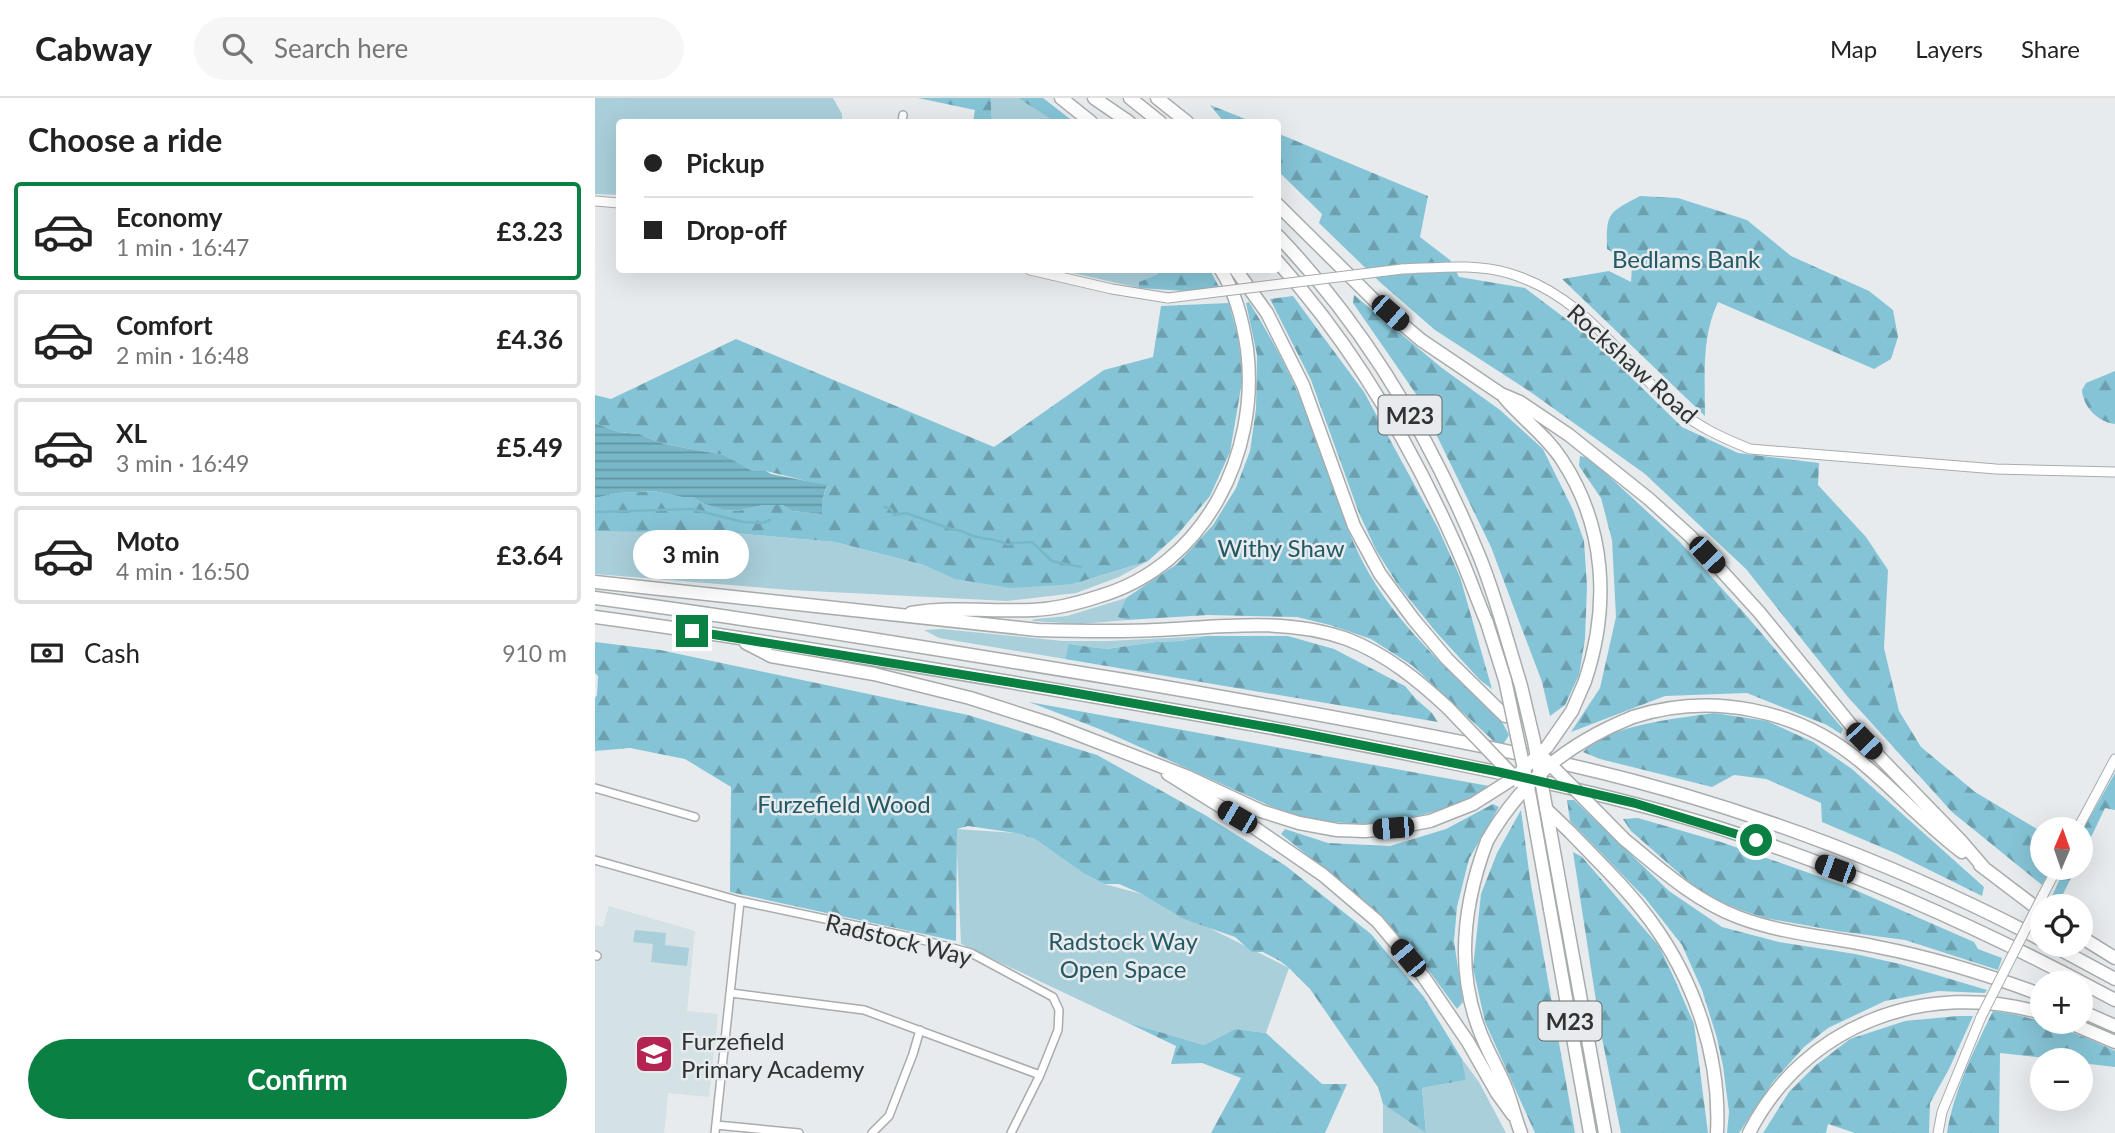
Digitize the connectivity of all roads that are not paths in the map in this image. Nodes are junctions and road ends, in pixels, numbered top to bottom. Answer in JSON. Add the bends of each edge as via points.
{"nodes":[{"id":1,"x":1061,"y":98,"type":"edge"},
{"id":2,"x":1094,"y":98,"type":"edge"},
{"id":3,"x":1130,"y":98,"type":"edge"},
{"id":4,"x":1157,"y":98,"type":"edge"},
{"id":5,"x":1087,"y":119,"type":"edge"},
{"id":6,"x":1125,"y":119,"type":"edge"},
{"id":7,"x":1156,"y":119,"type":"edge"},
{"id":8,"x":1183,"y":119,"type":"edge"},
{"id":9,"x":595,"y":201,"type":"edge"},
{"id":10,"x":616,"y":203,"type":"edge"},
{"id":11,"x":1281,"y":208,"type":"edge"},
{"id":12,"x":1281,"y":239,"type":"edge"},
{"id":13,"x":1281,"y":266,"type":"edge"},
{"id":14,"x":1043,"y":273,"type":"edge"},
{"id":15,"x":1222,"y":273,"type":"edge"},
{"id":16,"x":1238,"y":273,"type":"edge"},
{"id":17,"x":1501,"y":394,"type":"junction"},
{"id":18,"x":2115,"y":472,"type":"edge"},
{"id":19,"x":595,"y":582,"type":"edge"},
{"id":20,"x":595,"y":598,"type":"edge"},
{"id":21,"x":897,"y":615,"type":"junction"},
{"id":22,"x":595,"y":617,"type":"edge"},
{"id":23,"x":736,"y":638,"type":"junction"},
{"id":24,"x":2115,"y":760,"type":"edge"},
{"id":25,"x":1158,"y":767,"type":"junction"},
{"id":26,"x":595,"y":788,"type":"edge"},
{"id":27,"x":695,"y":817,"type":"dead end"},
{"id":28,"x":2084,"y":817,"type":"edge"},
{"id":29,"x":595,"y":860,"type":"edge"},
{"id":30,"x":1985,"y":869,"type":"junction"},
{"id":31,"x":2051,"y":880,"type":"edge"},
{"id":32,"x":740,"y":901,"type":"junction"},
{"id":33,"x":2030,"y":903,"type":"edge"},
{"id":34,"x":2030,"y":934,"type":"edge"},
{"id":35,"x":2093,"y":944,"type":"edge"},
{"id":36,"x":2074,"y":957,"type":"edge"},
{"id":37,"x":2115,"y":958,"type":"edge"},
{"id":38,"x":2115,"y":979,"type":"edge"},
{"id":39,"x":2030,"y":991,"type":"edge"},
{"id":40,"x":731,"y":993,"type":"junction"},
{"id":41,"x":2115,"y":1000,"type":"edge"},
{"id":42,"x":2030,"y":1011,"type":"edge"},
{"id":43,"x":2093,"y":1016,"type":"edge"},
{"id":44,"x":2115,"y":1026,"type":"edge"},
{"id":45,"x":920,"y":1030,"type":"junction"},
{"id":46,"x":2093,"y":1033,"type":"edge"},
{"id":47,"x":2115,"y":1042,"type":"edge"},
{"id":48,"x":1040,"y":1075,"type":"junction"},
{"id":49,"x":1513,"y":1115,"type":"junction"},
{"id":50,"x":715,"y":1129,"type":"edge"},
{"id":51,"x":799,"y":1133,"type":"edge"},
{"id":52,"x":871,"y":1133,"type":"edge"},
{"id":53,"x":1011,"y":1133,"type":"edge"},
{"id":54,"x":1521,"y":1133,"type":"edge"},
{"id":55,"x":1590,"y":1133,"type":"edge"},
{"id":56,"x":1605,"y":1133,"type":"edge"},
{"id":57,"x":1717,"y":1133,"type":"edge"},
{"id":58,"x":1749,"y":1133,"type":"edge"},
{"id":59,"x":1938,"y":1133,"type":"edge"}],
"edges":[{"from":1,"to":5,"type":"highway"},
{"from":2,"to":6,"type":"highway"},
{"from":3,"to":7,"type":"highway"},
{"from":4,"to":8,"type":"highway"},
{"from":9,"to":10,"type":"street"},
{"from":11,"to":17,"type":"highway","via":[[1421,340]]},
{"from":12,"to":56,"type":"highway","number":"M23","bridge":true,"via":[[1335,300],[1389,376],[1479,554],[1534,741]]},
{"from":13,"to":55,"type":"highway","number":"M23","bridge":true,"via":[[1339,339],[1385,409],[1451,535],[1487,623],[1508,693],[1530,797]]},
{"from":14,"to":18,"type":"street","name":"Rockshaw Road","bridge":true,"via":[[1168,298],[1402,270],[1463,267],[1505,272],[1541,286],[1575,308],[1675,407],[1721,437],[1750,449]]},
{"from":15,"to":21,"type":"highway","via":[[1239,307],[1245,334],[1248,407],[1231,475],[1190,539],[1163,565],[1103,596],[1035,610],[934,609]]},
{"from":16,"to":39,"type":"highway","bridge":true,"via":[[1267,313],[1303,384],[1354,526],[1380,574],[1447,659],[1624,839],[1700,899],[1737,917],[1939,961]]},
{"from":17,"to":25,"type":"highway","bridge":true,"via":[[1561,459],[1589,516],[1597,544],[1601,594],[1597,638],[1585,681],[1547,747],[1514,778],[1473,804],[1430,821],[1365,831],[1299,823]]},
{"from":17,"to":30,"type":"highway","via":[[1569,435],[1690,536],[1759,611],[1864,741]]},
{"from":19,"to":21,"type":"highway"},
{"from":20,"to":34,"type":"highway","via":[[1164,687],[1576,766],[1698,799],[1817,840]]},
{"from":21,"to":57,"type":"highway","bridge":true,"via":[[1038,630],[1300,627],[1347,640],[1398,666],[1448,708],[1570,832],[1662,937],[1687,981],[1703,1026],[1717,1105]]},
{"from":22,"to":23,"type":"highway"},
{"from":23,"to":25,"type":"highway","via":[[771,656],[874,674],[970,698],[1051,724]]},
{"from":23,"to":41,"type":"highway","via":[[1242,722],[1634,803],[1756,840],[1875,884],[2011,945]]},
{"from":24,"to":28,"type":"street"},
{"from":25,"to":49,"type":"highway","via":[[1311,867],[1377,921],[1423,976]]},
{"from":26,"to":27,"type":"street"},
{"from":29,"to":32,"type":"street","name":"Radstock Way"},
{"from":30,"to":33,"type":"highway"},
{"from":30,"to":49,"type":"highway","bridge":true,"via":[[1860,761],[1787,719],[1713,705],[1633,717],[1603,729],[1551,762],[1513,802],[1487,841],[1474,878],[1464,940],[1465,975],[1479,1031]]},
{"from":31,"to":59,"type":"street","bridge":true,"via":[[1980,1017]]},
{"from":32,"to":40,"type":"street"},
{"from":32,"to":48,"type":"street","name":"Radstock Way","via":[[971,953],[1053,998],[1059,1010],[1058,1030]]},
{"from":35,"to":37,"type":"highway"},
{"from":36,"to":38,"type":"highway"},
{"from":40,"to":45,"type":"street","via":[[864,1010]]},
{"from":40,"to":50,"type":"street"},
{"from":42,"to":58,"type":"highway","via":[[1953,1002],[1877,1017],[1836,1037],[1801,1065],[1778,1088]]},
{"from":43,"to":44,"type":"highway"},
{"from":45,"to":48,"type":"street"},
{"from":45,"to":52,"type":"street","via":[[889,1116]]},
{"from":46,"to":47,"type":"highway"},
{"from":48,"to":53,"type":"street","name":"Radstock Way"},
{"from":49,"to":54,"type":"highway"},
{"from":50,"to":51,"type":"street"}]}
